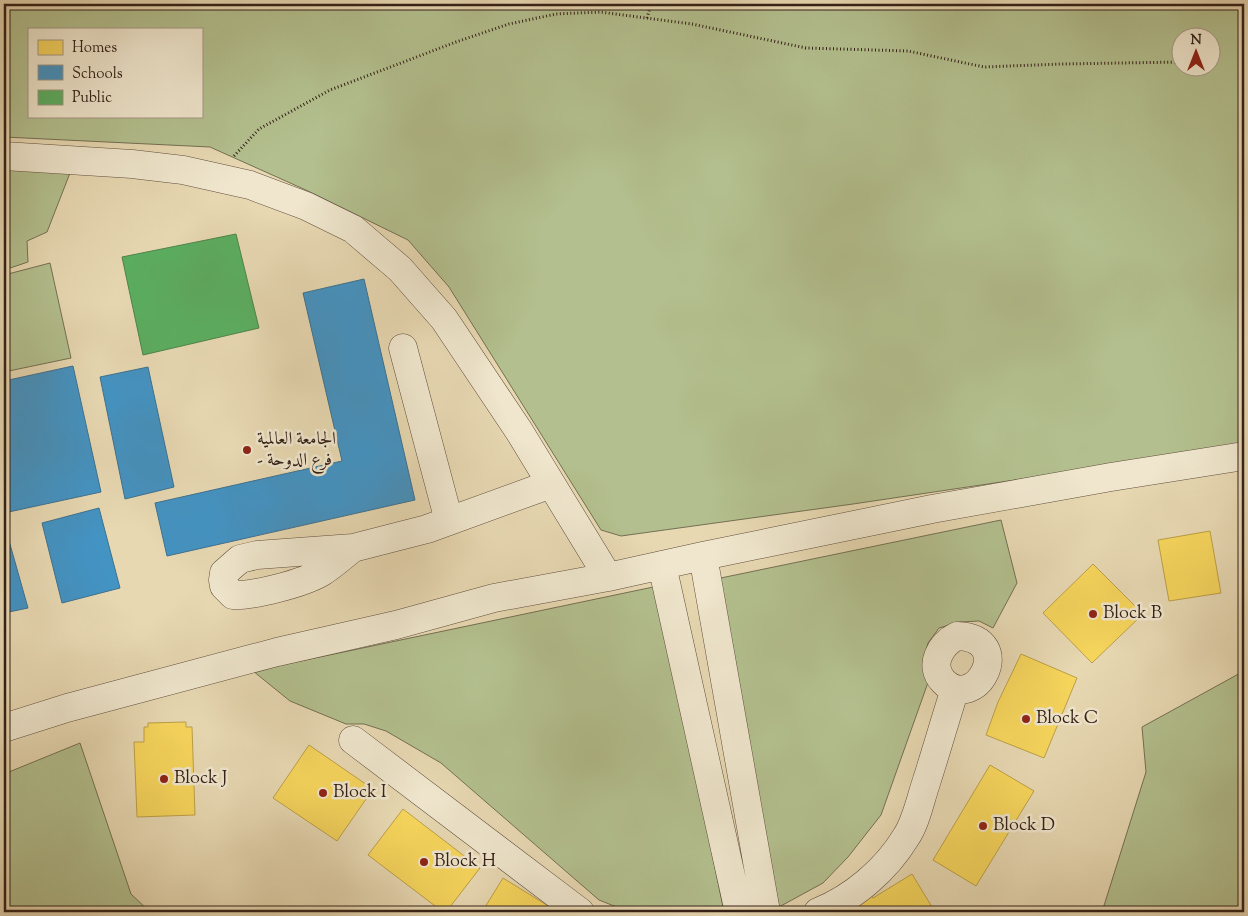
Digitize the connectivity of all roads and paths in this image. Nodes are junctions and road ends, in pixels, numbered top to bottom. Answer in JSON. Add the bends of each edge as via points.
{"nodes":[{"id":1,"x":651,"y":4,"type":"edge"},
{"id":2,"x":647,"y":18,"type":"junction"},
{"id":3,"x":1170,"y":62,"type":"edge"},
{"id":4,"x":4,"y":156,"type":"edge"},
{"id":5,"x":215,"y":177,"type":"junction"},
{"id":6,"x":402,"y":348,"type":"dead end"},
{"id":7,"x":1244,"y":456,"type":"edge"},
{"id":8,"x":551,"y":484,"type":"junction"},
{"id":9,"x":449,"y":521,"type":"junction"},
{"id":10,"x":353,"y":548,"type":"dead end"},
{"id":11,"x":703,"y":556,"type":"junction"},
{"id":12,"x":662,"y":565,"type":"junction"},
{"id":13,"x":608,"y":577,"type":"junction"},
{"id":14,"x":955,"y":689,"type":"dead end"},
{"id":15,"x":4,"y":728,"type":"edge"},
{"id":16,"x":352,"y":740,"type":"dead end"},
{"id":17,"x":580,"y":912,"type":"edge"},
{"id":18,"x":740,"y":912,"type":"edge"},
{"id":19,"x":766,"y":912,"type":"edge"},
{"id":20,"x":818,"y":912,"type":"edge"}],
"edges":[{"from":1,"to":2,"type":"path"},
{"from":2,"to":3,"type":"path","via":[[806,48],[908,51],[984,67]]},
{"from":2,"to":5,"type":"path","via":[[600,12],[556,14],[509,24],[456,42],[330,90],[259,128]]},
{"from":4,"to":5,"type":"street","via":[[132,164]]},
{"from":5,"to":8,"type":"street","via":[[250,185],[306,206],[352,229],[400,269],[444,319]]},
{"from":6,"to":9,"type":"street"},
{"from":7,"to":11,"type":"street","via":[[1020,493]]},
{"from":8,"to":9,"type":"street"},
{"from":8,"to":13,"type":"street"},
{"from":9,"to":10,"type":"street"},
{"from":11,"to":12,"type":"street"},
{"from":11,"to":19,"type":"street"},
{"from":12,"to":13,"type":"street"},
{"from":12,"to":18,"type":"street"},
{"from":13,"to":15,"type":"street","via":[[494,598],[396,625],[277,652]]},
{"from":14,"to":20,"type":"street","via":[[908,836],[880,871],[858,889]]},
{"from":16,"to":17,"type":"street"}]}
